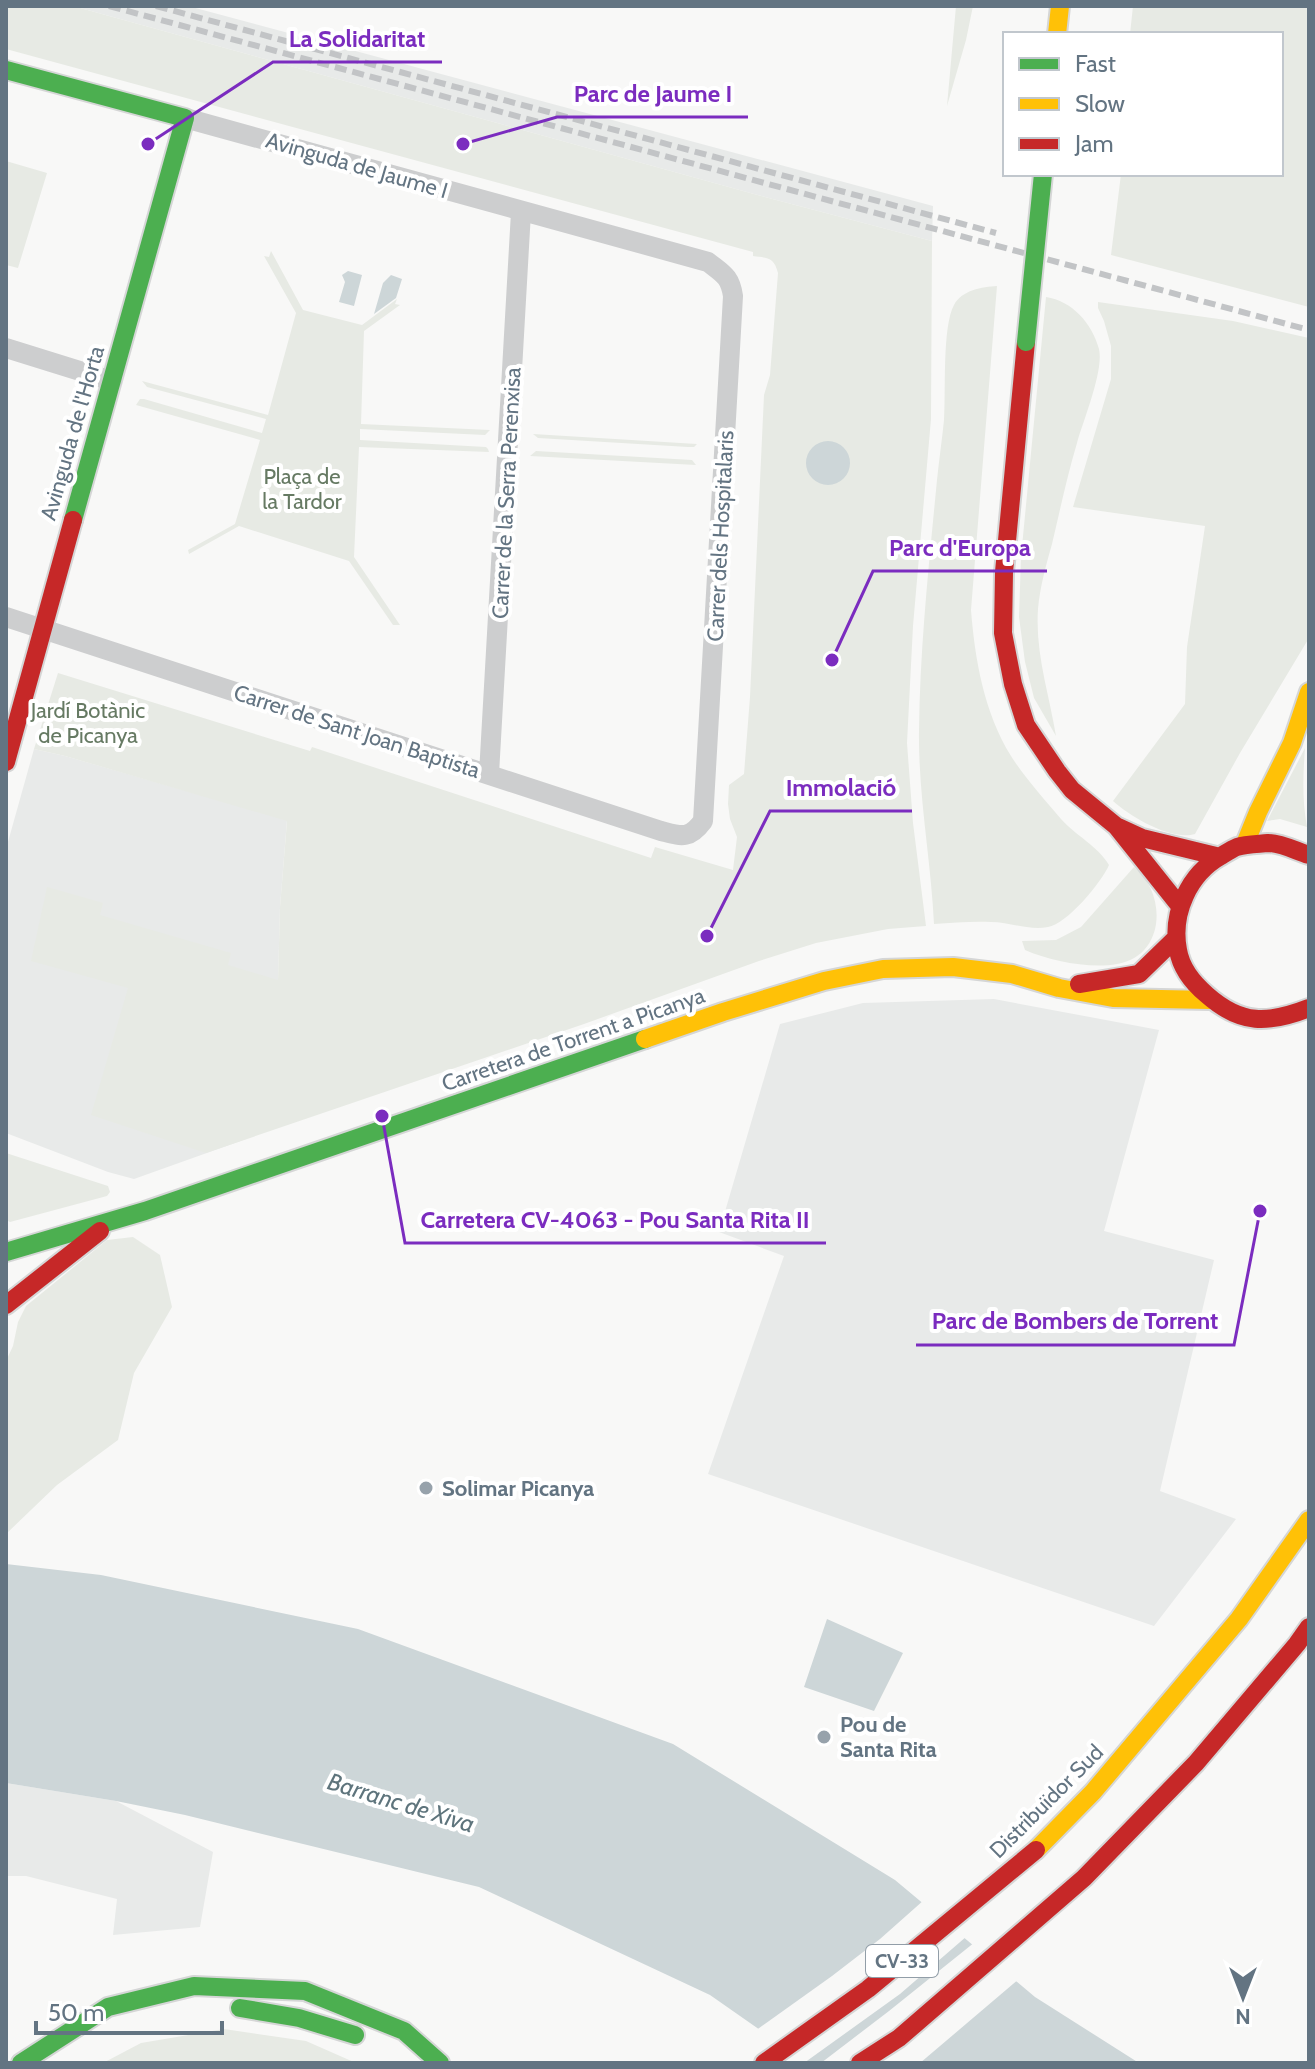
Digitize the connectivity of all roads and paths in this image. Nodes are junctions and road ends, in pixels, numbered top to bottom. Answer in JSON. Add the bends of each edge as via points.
{"nodes":[{"id":1,"x":1060,"y":6,"type":"edge"},
{"id":2,"x":1057,"y":32,"type":"edge"},
{"id":3,"x":6,"y":70,"type":"edge"},
{"id":4,"x":185,"y":118,"type":"junction"},
{"id":5,"x":1043,"y":176,"type":"edge"},
{"id":6,"x":521,"y":212,"type":"junction"},
{"id":7,"x":708,"y":262,"type":"joint"},
{"id":8,"x":6,"y":348,"type":"edge"},
{"id":9,"x":112,"y":381,"type":"junction"},
{"id":10,"x":6,"y":617,"type":"edge"},
{"id":11,"x":42,"y":629,"type":"junction"},
{"id":12,"x":1309,"y":692,"type":"edge"},
{"id":13,"x":6,"y":762,"type":"edge"},
{"id":14,"x":489,"y":774,"type":"junction"},
{"id":15,"x":703,"y":821,"type":"joint"},
{"id":16,"x":1116,"y":826,"type":"junction"},
{"id":17,"x":1245,"y":844,"type":"junction"},
{"id":18,"x":1309,"y":855,"type":"edge"},
{"id":19,"x":1216,"y":856,"type":"junction"},
{"id":20,"x":1179,"y":905,"type":"junction"},
{"id":21,"x":1175,"y":939,"type":"junction"},
{"id":22,"x":1059,"y":988,"type":"junction"},
{"id":23,"x":1209,"y":1000,"type":"junction"},
{"id":24,"x":1309,"y":1008,"type":"edge"},
{"id":25,"x":1288,"y":1017,"type":"junction"},
{"id":26,"x":1309,"y":1025,"type":"edge"},
{"id":27,"x":112,"y":1222,"type":"junction"},
{"id":28,"x":6,"y":1252,"type":"edge"},
{"id":29,"x":6,"y":1305,"type":"edge"},
{"id":30,"x":1309,"y":1520,"type":"edge"},
{"id":31,"x":1309,"y":1627,"type":"edge"},
{"id":32,"x":226,"y":2010,"type":"dead end"},
{"id":33,"x":899,"y":2038,"type":"junction"},
{"id":34,"x":372,"y":2043,"type":"dead end"},
{"id":35,"x":21,"y":2063,"type":"edge"},
{"id":36,"x":440,"y":2063,"type":"edge"},
{"id":37,"x":764,"y":2063,"type":"edge"},
{"id":38,"x":860,"y":2063,"type":"edge"},
{"id":39,"x":882,"y":2063,"type":"edge"}],
"edges":[{"from":1,"to":2,"type":"main road"},
{"from":3,"to":4,"type":"main road","name":"Avinguda de Jaume I"},
{"from":4,"to":6,"type":"street","name":"Avinguda de Jaume I"},
{"from":4,"to":9,"type":"main road","name":"Avinguda de l'Horta"},
{"from":5,"to":16,"type":"main road","bridge":true,"via":[[1004,572],[1003,633],[1026,725],[1072,790]]},
{"from":6,"to":7,"type":"street","name":"Avinguda de Jaume I"},
{"from":6,"to":14,"type":"street","name":"Carrer de la Serra Perenxisa"},
{"from":7,"to":15,"type":"street","name":"Carrer dels Hospitalaris","via":[[731,283],[733,296]]},
{"from":8,"to":9,"type":"street"},
{"from":9,"to":11,"type":"main road","name":"Avinguda de l'Horta"},
{"from":10,"to":11,"type":"street","name":"Carrer de Sant Joan Baptista"},
{"from":11,"to":13,"type":"main road","name":"Avinguda de l'Horta"},
{"from":11,"to":14,"type":"street","name":"Carrer de Sant Joan Baptista"},
{"from":12,"to":17,"type":"main road","via":[[1292,743]]},
{"from":14,"to":15,"type":"street","name":"Carrer de Sant Joan Baptista","via":[[661,831],[684,836]]},
{"from":16,"to":19,"type":"main road","via":[[1142,838]]},
{"from":16,"to":20,"type":"main road"},
{"from":17,"to":18,"type":"main road","via":[[1270,842]]},
{"from":17,"to":19,"type":"main road"},
{"from":19,"to":20,"type":"main road","via":[[1187,886]]},
{"from":20,"to":21,"type":"main road"},
{"from":21,"to":22,"type":"main road","name":"Carretera de Torrent a Picanya","via":[[1139,974]]},
{"from":21,"to":23,"type":"main road","via":[[1192,984]]},
{"from":22,"to":23,"type":"main road","name":"Carretera de Torrent a Picanya","via":[[1113,998]]},
{"from":22,"to":27,"type":"main road","name":"Carretera de Torrent a Picanya","via":[[1012,974],[953,967],[883,969],[824,981]]},
{"from":23,"to":25,"type":"main road","via":[[1233,1015],[1260,1020]]},
{"from":24,"to":25,"type":"main road"},
{"from":25,"to":26,"type":"main road"},
{"from":27,"to":28,"type":"main road","name":"Carretera de Torrent a Picanya"},
{"from":27,"to":29,"type":"main road"},
{"from":30,"to":37,"type":"main road","name":"Distribuïdor Sud","number":"CV-33","via":[[1230,1631],[1093,1792],[1035,1851],[868,1989]]},
{"from":31,"to":33,"type":"main road","number":"CV-33","via":[[1196,1763],[1084,1878]]},
{"from":32,"to":34,"type":"main road","via":[[299,2018]]},
{"from":33,"to":38,"type":"main road","number":"CV-33"},
{"from":33,"to":39,"type":"main road"},
{"from":35,"to":36,"type":"main road","via":[[108,2007],[194,1986],[305,1991],[404,2031]]}]}
